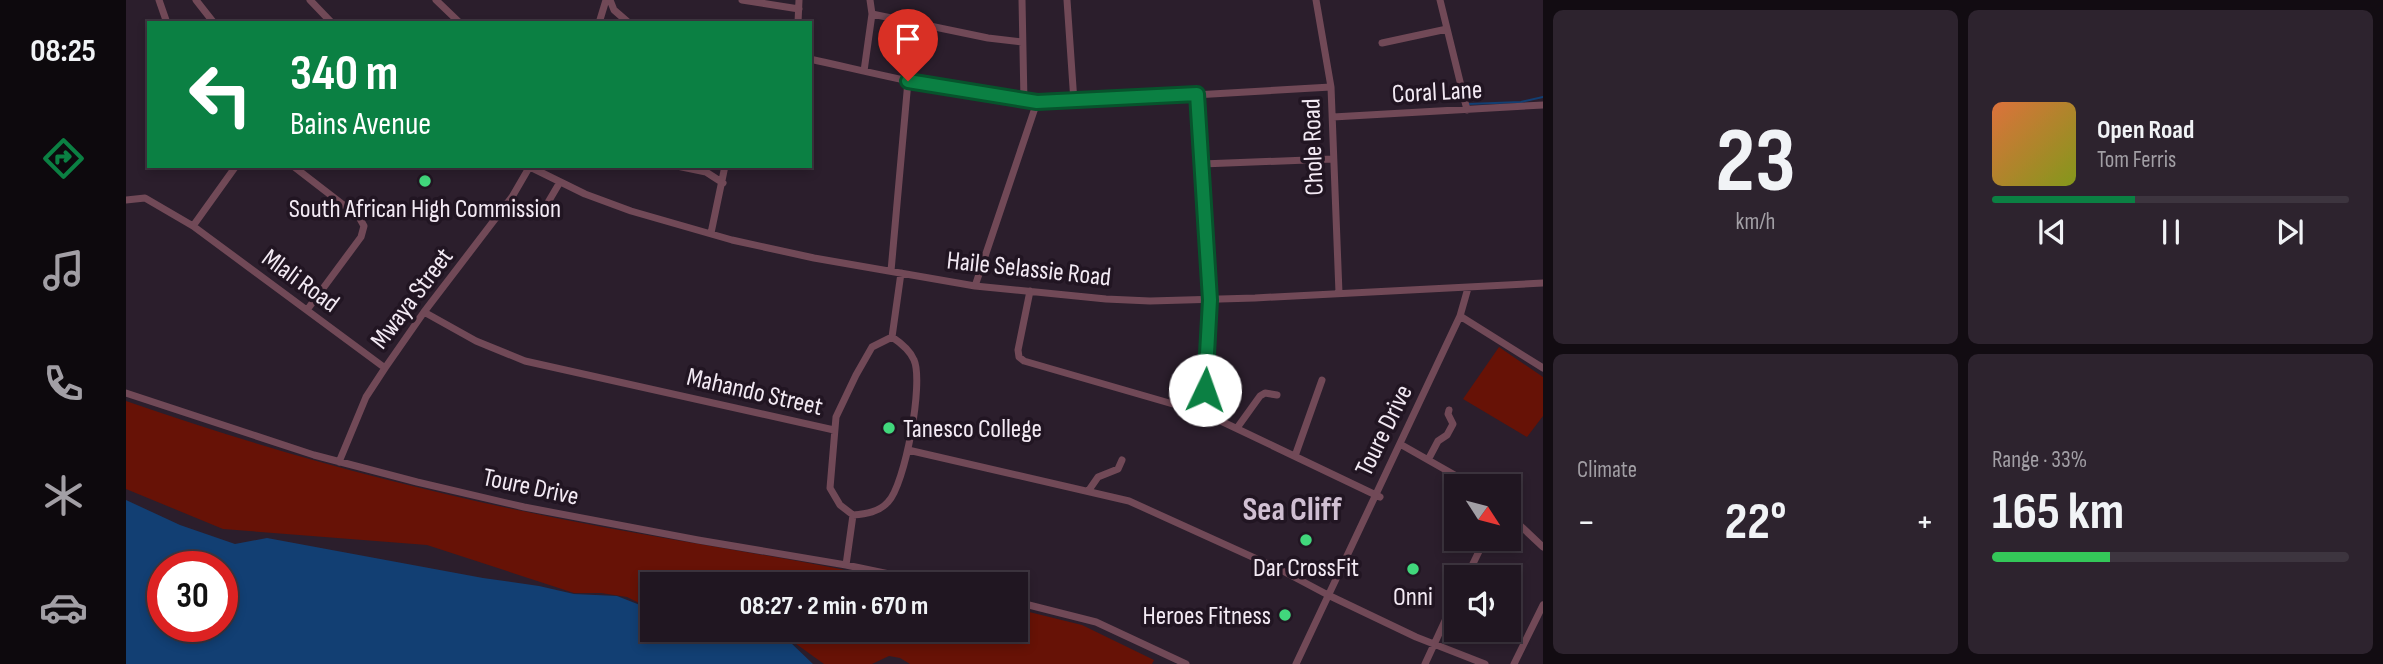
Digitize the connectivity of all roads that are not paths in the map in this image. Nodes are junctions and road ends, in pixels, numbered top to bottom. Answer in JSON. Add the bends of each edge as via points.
{"nodes":[{"id":1,"x":159,"y":0,"type":"edge"},
{"id":2,"x":196,"y":0,"type":"edge"},
{"id":3,"x":310,"y":0,"type":"edge"},
{"id":4,"x":436,"y":0,"type":"edge"},
{"id":5,"x":608,"y":0,"type":"edge"},
{"id":6,"x":742,"y":0,"type":"edge"},
{"id":7,"x":799,"y":0,"type":"edge"},
{"id":8,"x":870,"y":0,"type":"edge"},
{"id":9,"x":1022,"y":0,"type":"edge"},
{"id":10,"x":1067,"y":0,"type":"edge"},
{"id":11,"x":1316,"y":0,"type":"edge"},
{"id":12,"x":1440,"y":0,"type":"edge"},
{"id":13,"x":799,"y":9,"type":"junction"},
{"id":14,"x":872,"y":14,"type":"junction"},
{"id":15,"x":166,"y":21,"type":"edge"},
{"id":16,"x":212,"y":21,"type":"edge"},
{"id":17,"x":330,"y":21,"type":"edge"},
{"id":18,"x":458,"y":21,"type":"edge"},
{"id":19,"x":600,"y":21,"type":"edge"},
{"id":20,"x":627,"y":21,"type":"edge"},
{"id":21,"x":798,"y":21,"type":"edge"},
{"id":22,"x":1447,"y":29,"type":"junction"},
{"id":23,"x":1022,"y":42,"type":"junction"},
{"id":24,"x":1382,"y":43,"type":"dead end"},
{"id":25,"x":812,"y":59,"type":"edge"},
{"id":26,"x":864,"y":71,"type":"junction"},
{"id":27,"x":908,"y":81,"type":"junction"},
{"id":28,"x":1331,"y":87,"type":"junction"},
{"id":29,"x":1197,"y":94,"type":"junction"},
{"id":30,"x":1024,"y":101,"type":"junction"},
{"id":31,"x":1037,"y":102,"type":"junction"},
{"id":32,"x":1073,"y":102,"type":"junction"},
{"id":33,"x":1543,"y":105,"type":"edge"},
{"id":34,"x":1467,"y":110,"type":"junction"},
{"id":35,"x":1333,"y":117,"type":"junction"},
{"id":36,"x":1334,"y":159,"type":"junction"},
{"id":37,"x":1202,"y":164,"type":"junction"},
{"id":38,"x":235,"y":168,"type":"edge"},
{"id":39,"x":296,"y":168,"type":"edge"},
{"id":40,"x":528,"y":168,"type":"edge"},
{"id":41,"x":533,"y":168,"type":"edge"},
{"id":42,"x":687,"y":168,"type":"edge"},
{"id":43,"x":725,"y":168,"type":"edge"},
{"id":44,"x":561,"y":182,"type":"junction"},
{"id":45,"x":723,"y":183,"type":"junction"},
{"id":46,"x":126,"y":200,"type":"edge"},
{"id":47,"x":540,"y":216,"type":"dead end"},
{"id":48,"x":193,"y":226,"type":"junction"},
{"id":49,"x":711,"y":233,"type":"junction"},
{"id":50,"x":891,"y":271,"type":"junction"},
{"id":51,"x":901,"y":273,"type":"junction"},
{"id":52,"x":1543,"y":283,"type":"edge"},
{"id":53,"x":975,"y":286,"type":"junction"},
{"id":54,"x":1468,"y":288,"type":"junction"},
{"id":55,"x":1030,"y":291,"type":"junction"},
{"id":56,"x":1339,"y":293,"type":"junction"},
{"id":57,"x":1210,"y":300,"type":"junction"},
{"id":58,"x":307,"y":310,"type":"junction"},
{"id":59,"x":424,"y":312,"type":"junction"},
{"id":60,"x":1460,"y":316,"type":"junction"},
{"id":61,"x":892,"y":337,"type":"junction"},
{"id":62,"x":385,"y":368,"type":"junction"},
{"id":63,"x":1543,"y":368,"type":"edge"},
{"id":64,"x":1322,"y":380,"type":"dead end"},
{"id":65,"x":126,"y":393,"type":"edge"},
{"id":66,"x":1276,"y":395,"type":"dead end"},
{"id":67,"x":1449,"y":410,"type":"dead end"},
{"id":68,"x":1204,"y":413,"type":"junction"},
{"id":69,"x":1237,"y":428,"type":"junction"},
{"id":70,"x":834,"y":430,"type":"junction"},
{"id":71,"x":1400,"y":443,"type":"junction"},
{"id":72,"x":908,"y":450,"type":"junction"},
{"id":73,"x":1294,"y":456,"type":"junction"},
{"id":74,"x":1122,"y":460,"type":"dead end"},
{"id":75,"x":1428,"y":460,"type":"junction"},
{"id":76,"x":338,"y":462,"type":"junction"},
{"id":77,"x":1453,"y":474,"type":"edge"},
{"id":78,"x":1089,"y":491,"type":"junction"},
{"id":79,"x":1378,"y":496,"type":"junction"},
{"id":80,"x":853,"y":515,"type":"junction"},
{"id":81,"x":1521,"y":526,"type":"edge"},
{"id":82,"x":1543,"y":547,"type":"edge"},
{"id":83,"x":846,"y":565,"type":"junction"},
{"id":84,"x":880,"y":572,"type":"edge"},
{"id":85,"x":1328,"y":595,"type":"junction"},
{"id":86,"x":1028,"y":605,"type":"edge"},
{"id":87,"x":1543,"y":605,"type":"edge"},
{"id":88,"x":1444,"y":621,"type":"edge"},
{"id":89,"x":1433,"y":643,"type":"junction"},
{"id":90,"x":1186,"y":664,"type":"edge"},
{"id":91,"x":1296,"y":664,"type":"edge"},
{"id":92,"x":1425,"y":664,"type":"edge"},
{"id":93,"x":1485,"y":664,"type":"edge"},
{"id":94,"x":1514,"y":664,"type":"edge"}],
"edges":[{"from":1,"to":15,"type":"street"},
{"from":2,"to":16,"type":"street"},
{"from":3,"to":17,"type":"street"},
{"from":4,"to":18,"type":"street"},
{"from":5,"to":19,"type":"street"},
{"from":5,"to":20,"type":"street"},
{"from":6,"to":13,"type":"street"},
{"from":7,"to":13,"type":"street"},
{"from":8,"to":14,"type":"street"},
{"from":9,"to":23,"type":"street"},
{"from":10,"to":32,"type":"street"},
{"from":11,"to":28,"type":"street","name":"Chole Road"},
{"from":12,"to":22,"type":"street"},
{"from":13,"to":21,"type":"street"},
{"from":14,"to":23,"type":"street"},
{"from":14,"to":26,"type":"street"},
{"from":22,"to":24,"type":"street"},
{"from":22,"to":34,"type":"street"},
{"from":23,"to":30,"type":"street"},
{"from":25,"to":26,"type":"street"},
{"from":26,"to":27,"type":"street"},
{"from":27,"to":30,"type":"street"},
{"from":27,"to":50,"type":"street"},
{"from":28,"to":29,"type":"street"},
{"from":28,"to":35,"type":"street","name":"Chole Road"},
{"from":29,"to":32,"type":"street"},
{"from":29,"to":37,"type":"street"},
{"from":30,"to":31,"type":"street"},
{"from":31,"to":32,"type":"street"},
{"from":31,"to":53,"type":"street"},
{"from":33,"to":34,"type":"street","name":"Coral Lane"},
{"from":34,"to":35,"type":"street","name":"Coral Lane"},
{"from":35,"to":36,"type":"street","name":"Chole Road"},
{"from":36,"to":37,"type":"street"},
{"from":36,"to":56,"type":"street","name":"Chole Road"},
{"from":37,"to":57,"type":"street"},
{"from":38,"to":48,"type":"street"},
{"from":39,"to":58,"type":"street","via":[[359,216],[363,226],[361,237]]},
{"from":40,"to":59,"type":"street","name":"Mwaya Street","via":[[512,197]]},
{"from":41,"to":44,"type":"street","name":"Haile Selassie Road"},
{"from":42,"to":45,"type":"street","via":[[706,172]]},
{"from":43,"to":45,"type":"street"},
{"from":44,"to":47,"type":"street"},
{"from":44,"to":49,"type":"street","name":"Haile Selassie Road","via":[[631,211]]},
{"from":45,"to":49,"type":"street"},
{"from":46,"to":48,"type":"street","name":"Mlali Road","via":[[145,198]]},
{"from":48,"to":58,"type":"street","name":"Mlali Road"},
{"from":49,"to":50,"type":"street","name":"Haile Selassie Road","via":[[765,248]]},
{"from":50,"to":51,"type":"street","name":"Haile Selassie Road"},
{"from":51,"to":53,"type":"street","name":"Haile Selassie Road"},
{"from":51,"to":61,"type":"street"},
{"from":52,"to":54,"type":"street","name":"Haile Selassie Road"},
{"from":53,"to":55,"type":"street","name":"Haile Selassie Road"},
{"from":54,"to":56,"type":"street","name":"Haile Selassie Road"},
{"from":54,"to":60,"type":"street","name":"Toure Drive"},
{"from":55,"to":57,"type":"street","name":"Haile Selassie Road","via":[[1106,299]]},
{"from":55,"to":68,"type":"street","via":[[1018,350],[1022,359]]},
{"from":56,"to":57,"type":"street","name":"Haile Selassie Road"},
{"from":57,"to":68,"type":"street"},
{"from":58,"to":62,"type":"street","name":"Mlali Road"},
{"from":59,"to":62,"type":"street","name":"Mwaya Street"},
{"from":59,"to":70,"type":"street","name":"Mahando Street","via":[[525,361]]},
{"from":60,"to":63,"type":"street"},
{"from":60,"to":71,"type":"street","name":"Toure Drive"},
{"from":61,"to":70,"type":"street","via":[[872,347],[867,355]]},
{"from":61,"to":72,"type":"street","via":[[915,362]]},
{"from":62,"to":76,"type":"street","name":"Mwaya Street","via":[[366,397]]},
{"from":64,"to":73,"type":"street"},
{"from":65,"to":76,"type":"street","name":"Toure Drive"},
{"from":66,"to":69,"type":"street","via":[[1260,396]]},
{"from":67,"to":75,"type":"street","via":[[1454,424]]},
{"from":68,"to":69,"type":"street"},
{"from":69,"to":73,"type":"street"},
{"from":70,"to":80,"type":"street","name":"Mahando Street","via":[[830,488]]},
{"from":71,"to":75,"type":"street"},
{"from":71,"to":79,"type":"street","name":"Toure Drive"},
{"from":72,"to":78,"type":"street"},
{"from":72,"to":80,"type":"street","via":[[888,503]]},
{"from":73,"to":79,"type":"street"},
{"from":74,"to":78,"type":"street","via":[[1118,469],[1098,477]]},
{"from":75,"to":77,"type":"street"},
{"from":76,"to":83,"type":"street","name":"Toure Drive","via":[[524,507]]},
{"from":78,"to":85,"type":"street","via":[[1136,504]]},
{"from":79,"to":85,"type":"street","name":"Toure Drive"},
{"from":80,"to":83,"type":"street"},
{"from":81,"to":82,"type":"street"},
{"from":83,"to":84,"type":"street","name":"Toure Drive"},
{"from":85,"to":89,"type":"street"},
{"from":85,"to":91,"type":"street","name":"Toure Drive"},
{"from":86,"to":90,"type":"street","via":[[1096,622]]},
{"from":87,"to":94,"type":"street"},
{"from":88,"to":89,"type":"street"},
{"from":89,"to":92,"type":"street"},
{"from":89,"to":93,"type":"street"}]}
